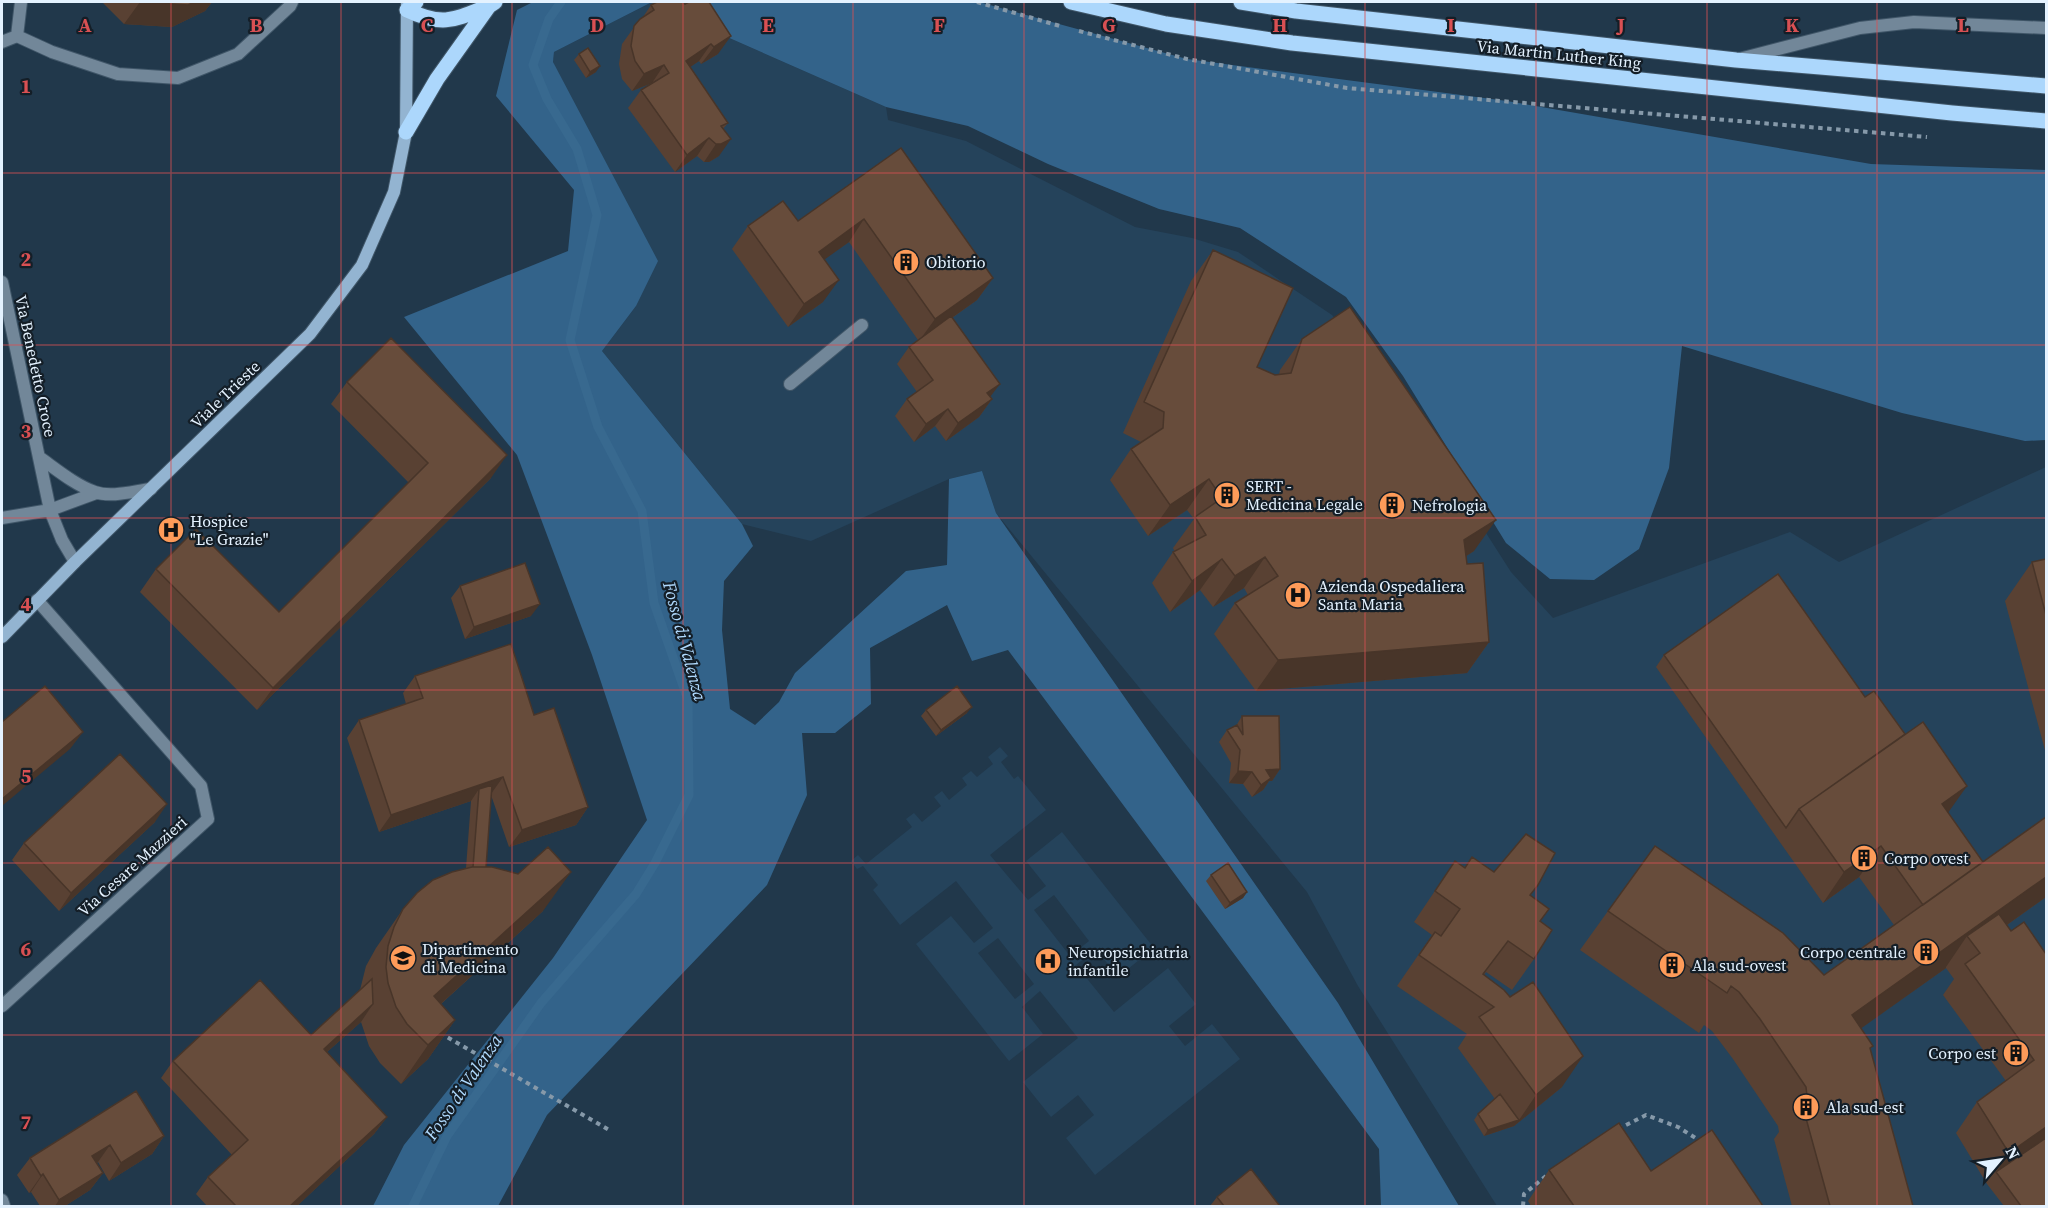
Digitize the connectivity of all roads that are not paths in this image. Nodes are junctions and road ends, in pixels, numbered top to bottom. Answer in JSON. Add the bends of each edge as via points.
{"nodes":[{"id":1,"x":21,"y":2,"type":"edge"},
{"id":2,"x":292,"y":2,"type":"edge"},
{"id":3,"x":1071,"y":2,"type":"edge"},
{"id":4,"x":1241,"y":2,"type":"edge"},
{"id":5,"x":410,"y":4,"type":"edge"},
{"id":6,"x":492,"y":4,"type":"edge"},
{"id":7,"x":2046,"y":28,"type":"edge"},
{"id":8,"x":17,"y":36,"type":"junction"},
{"id":9,"x":2,"y":42,"type":"edge"},
{"id":10,"x":1736,"y":60,"type":"junction"},
{"id":11,"x":2046,"y":86,"type":"edge"},
{"id":12,"x":2046,"y":121,"type":"edge"},
{"id":13,"x":406,"y":132,"type":"junction"},
{"id":14,"x":2,"y":282,"type":"edge"},
{"id":15,"x":862,"y":325,"type":"dead end"},
{"id":16,"x":790,"y":384,"type":"dead end"},
{"id":17,"x":39,"y":457,"type":"junction"},
{"id":18,"x":151,"y":489,"type":"junction"},
{"id":19,"x":96,"y":493,"type":"junction"},
{"id":20,"x":50,"y":510,"type":"junction"},
{"id":21,"x":2,"y":518,"type":"edge"},
{"id":22,"x":75,"y":562,"type":"junction"},
{"id":23,"x":37,"y":600,"type":"junction"},
{"id":24,"x":2,"y":637,"type":"edge"},
{"id":25,"x":2,"y":1006,"type":"edge"},
{"id":26,"x":2,"y":1200,"type":"edge"},
{"id":27,"x":4,"y":1206,"type":"edge"}],
"edges":[{"from":1,"to":8,"type":"street"},
{"from":2,"to":8,"type":"street","via":[[238,54],[178,78],[118,74]]},
{"from":3,"to":12,"type":"main road","name":"Via Martin Luther King","via":[[1166,24],[1292,43]]},
{"from":4,"to":10,"type":"main road","name":"Via Martin Luther King"},
{"from":5,"to":6,"type":"main road","via":[[428,20],[457,19]]},
{"from":5,"to":13,"type":"street","name":"Viale Trieste"},
{"from":6,"to":13,"type":"main road","via":[[437,79]]},
{"from":7,"to":10,"type":"street","via":[[1914,22],[1860,28]]},
{"from":8,"to":9,"type":"street"},
{"from":10,"to":11,"type":"main road","name":"Via Martin Luther King"},
{"from":13,"to":18,"type":"street","name":"Viale Trieste","via":[[394,192],[362,266],[310,334]]},
{"from":14,"to":17,"type":"street","name":"Via Benedetto Croce"},
{"from":15,"to":16,"type":"street"},
{"from":17,"to":19,"type":"street","name":"Via Benedetto Croce"},
{"from":17,"to":20,"type":"street","name":"Via Benedetto Croce"},
{"from":18,"to":19,"type":"street"},
{"from":18,"to":22,"type":"street","name":"Viale Trieste"},
{"from":19,"to":20,"type":"street"},
{"from":20,"to":21,"type":"street"},
{"from":20,"to":22,"type":"street","name":"Via Benedetto Croce"},
{"from":22,"to":23,"type":"street","name":"Viale Trieste"},
{"from":23,"to":24,"type":"street","name":"Viale Trieste"},
{"from":23,"to":25,"type":"street","name":"Via Cesare Mazzieri","via":[[201,786],[208,819]]},
{"from":26,"to":27,"type":"street"}]}
